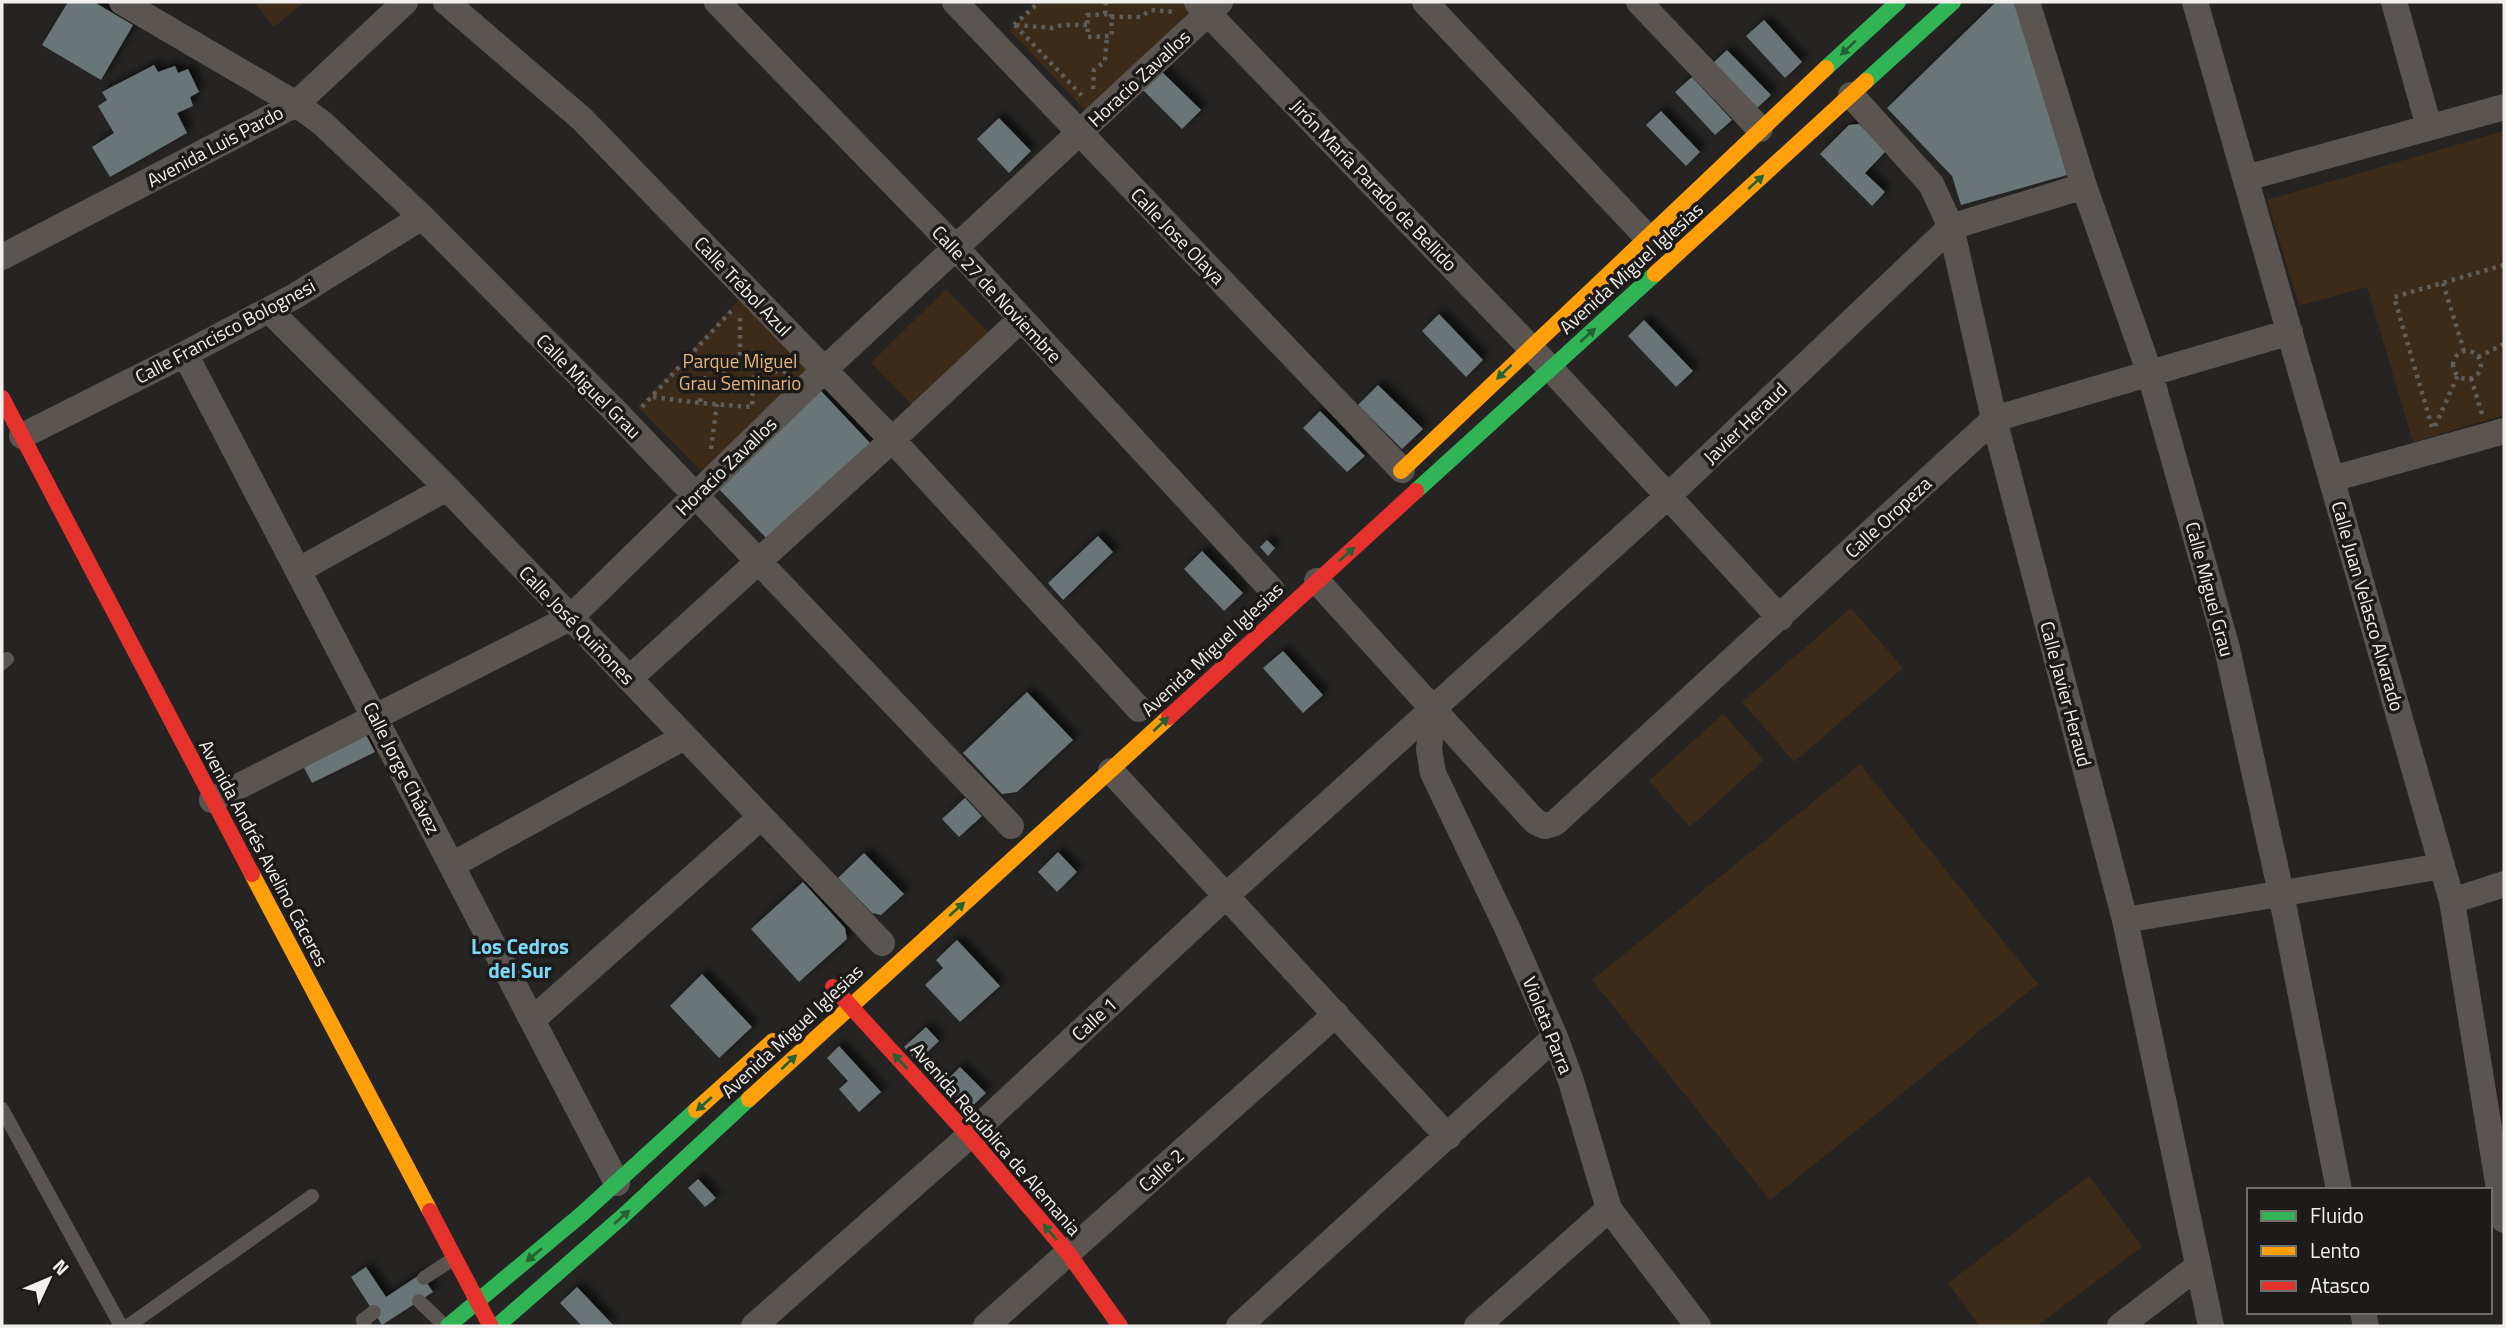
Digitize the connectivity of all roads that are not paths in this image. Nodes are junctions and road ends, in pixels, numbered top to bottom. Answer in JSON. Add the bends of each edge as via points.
{"nodes":[{"id":1,"x":122,"y":2,"type":"edge"},
{"id":2,"x":405,"y":2,"type":"edge"},
{"id":3,"x":446,"y":2,"type":"edge"},
{"id":4,"x":718,"y":2,"type":"edge"},
{"id":5,"x":955,"y":2,"type":"edge"},
{"id":6,"x":1425,"y":2,"type":"edge"},
{"id":7,"x":1898,"y":2,"type":"edge"},
{"id":8,"x":1953,"y":2,"type":"edge"},
{"id":9,"x":2027,"y":2,"type":"edge"},
{"id":10,"x":2195,"y":2,"type":"edge"},
{"id":11,"x":2394,"y":2,"type":"edge"},
{"id":12,"x":1208,"y":6,"type":"edge"},
{"id":13,"x":1654,"y":7,"type":"edge"},
{"id":14,"x":1850,"y":95,"type":"junction"},
{"id":15,"x":296,"y":104,"type":"junction"},
{"id":16,"x":2504,"y":107,"type":"edge"},
{"id":17,"x":2429,"y":127,"type":"junction"},
{"id":18,"x":1760,"y":129,"type":"junction"},
{"id":19,"x":1080,"y":134,"type":"junction"},
{"id":20,"x":2246,"y":178,"type":"junction"},
{"id":21,"x":2084,"y":186,"type":"junction"},
{"id":22,"x":422,"y":217,"type":"junction"},
{"id":23,"x":1951,"y":227,"type":"junction"},
{"id":24,"x":1647,"y":237,"type":"junction"},
{"id":25,"x":956,"y":248,"type":"junction"},
{"id":26,"x":2,"y":257,"type":"edge"},
{"id":27,"x":269,"y":310,"type":"junction"},
{"id":28,"x":1021,"y":319,"type":"junction"},
{"id":29,"x":2290,"y":332,"type":"junction"},
{"id":30,"x":1530,"y":347,"type":"junction"},
{"id":31,"x":185,"y":354,"type":"junction"},
{"id":32,"x":1551,"y":369,"type":"junction"},
{"id":33,"x":824,"y":370,"type":"junction"},
{"id":34,"x":2150,"y":374,"type":"junction"},
{"id":35,"x":2,"y":398,"type":"edge"},
{"id":36,"x":1994,"y":419,"type":"junction"},
{"id":37,"x":2493,"y":420,"type":"edge"},
{"id":38,"x":22,"y":436,"type":"junction"},
{"id":39,"x":892,"y":440,"type":"junction"},
{"id":40,"x":1397,"y":474,"type":"joint"},
{"id":41,"x":2332,"y":479,"type":"junction"},
{"id":42,"x":447,"y":488,"type":"junction"},
{"id":43,"x":695,"y":495,"type":"junction"},
{"id":44,"x":1668,"y":496,"type":"junction"},
{"id":45,"x":759,"y":561,"type":"junction"},
{"id":46,"x":299,"y":570,"type":"junction"},
{"id":47,"x":1317,"y":581,"type":"junction"},
{"id":48,"x":1272,"y":590,"type":"dead end"},
{"id":49,"x":570,"y":618,"type":"junction"},
{"id":50,"x":1780,"y":618,"type":"junction"},
{"id":51,"x":629,"y":679,"type":"junction"},
{"id":52,"x":1139,"y":709,"type":"dead end"},
{"id":53,"x":1433,"y":710,"type":"junction"},
{"id":54,"x":375,"y":718,"type":"junction"},
{"id":55,"x":684,"y":737,"type":"junction"},
{"id":56,"x":1111,"y":771,"type":"junction"},
{"id":57,"x":212,"y":800,"type":"junction"},
{"id":58,"x":761,"y":817,"type":"junction"},
{"id":59,"x":1011,"y":826,"type":"dead end"},
{"id":60,"x":452,"y":865,"type":"junction"},
{"id":61,"x":2442,"y":866,"type":"junction"},
{"id":62,"x":2504,"y":884,"type":"edge"},
{"id":63,"x":2281,"y":893,"type":"junction"},
{"id":64,"x":1227,"y":895,"type":"junction"},
{"id":65,"x":2452,"y":901,"type":"junction"},
{"id":66,"x":2125,"y":920,"type":"junction"},
{"id":67,"x":881,"y":943,"type":"dead end"},
{"id":68,"x":833,"y":987,"type":"dead end"},
{"id":69,"x":850,"y":1006,"type":"junction"},
{"id":70,"x":1336,"y":1014,"type":"junction"},
{"id":71,"x":532,"y":1020,"type":"junction"},
{"id":72,"x":786,"y":1030,"type":"dead end"},
{"id":73,"x":1555,"y":1037,"type":"junction"},
{"id":74,"x":2,"y":1109,"type":"edge"},
{"id":75,"x":1448,"y":1137,"type":"junction"},
{"id":76,"x":956,"y":1146,"type":"junction"},
{"id":77,"x":2500,"y":1169,"type":"edge"},
{"id":78,"x":617,"y":1183,"type":"junction"},
{"id":79,"x":2339,"y":1188,"type":"edge"},
{"id":80,"x":312,"y":1196,"type":"dead end"},
{"id":81,"x":1609,"y":1209,"type":"junction"},
{"id":82,"x":2504,"y":1220,"type":"edge"},
{"id":83,"x":453,"y":1259,"type":"junction"},
{"id":84,"x":1056,"y":1264,"type":"junction"},
{"id":85,"x":2197,"y":1267,"type":"junction"},
{"id":86,"x":424,"y":1278,"type":"dead end"},
{"id":87,"x":419,"y":1301,"type":"dead end"},
{"id":88,"x":478,"y":1303,"type":"junction"},
{"id":89,"x":374,"y":1312,"type":"dead end"},
{"id":90,"x":121,"y":1326,"type":"edge"},
{"id":91,"x":128,"y":1326,"type":"edge"},
{"id":92,"x":365,"y":1326,"type":"edge"},
{"id":93,"x":446,"y":1326,"type":"edge"},
{"id":94,"x":490,"y":1326,"type":"edge"},
{"id":95,"x":497,"y":1326,"type":"edge"},
{"id":96,"x":754,"y":1326,"type":"edge"},
{"id":97,"x":986,"y":1326,"type":"edge"},
{"id":98,"x":1120,"y":1326,"type":"edge"},
{"id":99,"x":1239,"y":1326,"type":"edge"},
{"id":100,"x":1477,"y":1326,"type":"edge"},
{"id":101,"x":1698,"y":1326,"type":"edge"},
{"id":102,"x":2120,"y":1326,"type":"edge"},
{"id":103,"x":2211,"y":1326,"type":"edge"}],
"edges":[{"from":1,"to":15,"type":"street","name":"Calle Miguel Grau"},
{"from":2,"to":15,"type":"street","name":"Avenida Luis Pardo"},
{"from":3,"to":33,"type":"street","name":"Calle Trébol Azul","via":[[582,118],[744,296]]},
{"from":4,"to":25,"type":"street","name":"Calle 27 de Noviembre"},
{"from":5,"to":19,"type":"street","name":"Calle Jose Olaya"},
{"from":6,"to":24,"type":"street"},
{"from":7,"to":18,"type":"main road","name":"Avenida Miguel Iglesias","one_way":true},
{"from":8,"to":14,"type":"main road","name":"Avenida Miguel Iglesias"},
{"from":9,"to":21,"type":"street","name":"Calle Miguel Grau"},
{"from":10,"to":20,"type":"street","name":"Calle Juan Velasco Alvarado"},
{"from":11,"to":17,"type":"street"},
{"from":12,"to":19,"type":"street","name":"Horacio Zavallos"},
{"from":12,"to":30,"type":"street","name":"Jirón María Parado de Bellido"},
{"from":13,"to":18,"type":"street"},
{"from":14,"to":23,"type":"street","name":"Calle Javier Heraud","via":[[1931,184]]},
{"from":32,"to":14,"type":"main road","name":"Avenida Miguel Iglesias","one_way":true},
{"from":15,"to":22,"type":"street","name":"Calle Miguel Grau"},
{"from":15,"to":26,"type":"street","name":"Avenida Luis Pardo"},
{"from":16,"to":17,"type":"street"},
{"from":17,"to":20,"type":"street"},
{"from":18,"to":24,"type":"main road","name":"Avenida Miguel Iglesias"},
{"from":19,"to":25,"type":"street","name":"Horacio Zavallos"},
{"from":19,"to":40,"type":"street","name":"Calle Jose Olaya"},
{"from":20,"to":29,"type":"street","name":"Calle Juan Velasco Alvarado"},
{"from":21,"to":23,"type":"street","name":"Javier Heraud"},
{"from":21,"to":34,"type":"street","name":"Calle Miguel Grau"},
{"from":22,"to":27,"type":"street","name":"Calle Francisco Bolognesi"},
{"from":22,"to":43,"type":"street","name":"Calle Miguel Grau","via":[[640,416]]},
{"from":23,"to":36,"type":"street","name":"Calle Javier Heraud"},
{"from":23,"to":44,"type":"street","name":"Javier Heraud"},
{"from":24,"to":30,"type":"main road","name":"Avenida Miguel Iglesias"},
{"from":25,"to":28,"type":"street","name":"Calle 27 de Noviembre"},
{"from":25,"to":33,"type":"street","name":"Horacio Zavallos"},
{"from":27,"to":31,"type":"street","name":"Calle Francisco Bolognesi"},
{"from":27,"to":42,"type":"street","name":"Calle José Quiñones"},
{"from":28,"to":39,"type":"street"},
{"from":28,"to":48,"type":"street","name":"Calle 27 de Noviembre"},
{"from":29,"to":34,"type":"street","name":"Calle Oropeza"},
{"from":29,"to":41,"type":"street","name":"Calle Juan Velasco Alvarado"},
{"from":30,"to":32,"type":"street","name":"Jirón María Parado de Bellido"},
{"from":30,"to":40,"type":"main road","name":"Avenida Miguel Iglesias","one_way":true},
{"from":31,"to":38,"type":"street","name":"Calle Francisco Bolognesi"},
{"from":31,"to":46,"type":"street","name":"Calle Jorge Chávez"},
{"from":32,"to":44,"type":"street","name":"Jirón María Parado de Bellido"},
{"from":47,"to":32,"type":"main road","name":"Avenida Miguel Iglesias","one_way":true},
{"from":33,"to":39,"type":"street","name":"Calle Trébol Azul"},
{"from":33,"to":43,"type":"street","name":"Horacio Zavallos"},
{"from":34,"to":36,"type":"street","name":"Calle Oropeza"},
{"from":34,"to":63,"type":"street","name":"Calle Miguel Grau","via":[[2227,648]]},
{"from":35,"to":38,"type":"main road","name":"Avenida Andrés Avelino Cáceres"},
{"from":36,"to":50,"type":"street","name":"Calle Oropeza"},
{"from":36,"to":66,"type":"street","name":"Calle Javier Heraud"},
{"from":37,"to":41,"type":"street"},
{"from":38,"to":57,"type":"main road","name":"Avenida Andrés Avelino Cáceres"},
{"from":39,"to":45,"type":"street"},
{"from":39,"to":52,"type":"street","name":"Calle Trébol Azul"},
{"from":41,"to":61,"type":"street","name":"Calle Juan Velasco Alvarado"},
{"from":42,"to":46,"type":"street"},
{"from":42,"to":49,"type":"street","name":"Calle José Quiñones"},
{"from":43,"to":45,"type":"street","name":"Calle Miguel Grau"},
{"from":43,"to":49,"type":"street","name":"Horacio Zavallos"},
{"from":44,"to":50,"type":"street","name":"Jirón María Parado de Bellido"},
{"from":44,"to":53,"type":"street","name":"Javier Heraud"},
{"from":45,"to":51,"type":"street"},
{"from":45,"to":59,"type":"street","name":"Calle Miguel Grau"},
{"from":46,"to":54,"type":"street","name":"Calle Jorge Chávez"},
{"from":47,"to":53,"type":"street"},
{"from":56,"to":47,"type":"main road","name":"Avenida Miguel Iglesias","one_way":true},
{"from":49,"to":51,"type":"street","name":"Calle José Quiñones"},
{"from":49,"to":54,"type":"street","name":"Horacio Zavallos"},
{"from":50,"to":53,"type":"street","name":"Calle Oropeza","via":[[1555,823],[1545,826],[1535,822]]},
{"from":51,"to":55,"type":"street","name":"Calle José Quiñones"},
{"from":53,"to":64,"type":"street","name":"Calle 1"},
{"from":53,"to":73,"type":"street","name":"Violeta Parra","via":[[1429,749],[1433,773]]},
{"from":54,"to":57,"type":"street","name":"Horacio Zavallos"},
{"from":54,"to":60,"type":"street","name":"Calle Jorge Chávez"},
{"from":55,"to":58,"type":"street","name":"Calle José Quiñones"},
{"from":55,"to":60,"type":"street"},
{"from":56,"to":64,"type":"street"},
{"from":69,"to":56,"type":"main road","name":"Avenida Miguel Iglesias","one_way":true},
{"from":57,"to":83,"type":"main road","name":"Avenida Andrés Avelino Cáceres"},
{"from":58,"to":67,"type":"street","name":"Calle José Quiñones"},
{"from":58,"to":71,"type":"street"},
{"from":60,"to":71,"type":"street","name":"Calle Jorge Chávez"},
{"from":61,"to":63,"type":"street"},
{"from":61,"to":65,"type":"street","name":"Calle Juan Velasco Alvarado"},
{"from":62,"to":65,"type":"street"},
{"from":63,"to":66,"type":"street"},
{"from":63,"to":79,"type":"street","name":"Calle Miguel Grau"},
{"from":64,"to":70,"type":"street"},
{"from":64,"to":76,"type":"street","name":"Calle 1"},
{"from":65,"to":77,"type":"street","name":"Calle Juan Velasco Alvarado"},
{"from":66,"to":85,"type":"street","name":"Calle Javier Heraud"},
{"from":68,"to":69,"type":"main road","name":"Avenida República de Alemania"},
{"from":76,"to":69,"type":"main road","name":"Avenida República de Alemania","one_way":true},
{"from":95,"to":69,"type":"main road","name":"Avenida Miguel Iglesias","one_way":true,"via":[[624,1216]]},
{"from":70,"to":75,"type":"street"},
{"from":70,"to":84,"type":"street","name":"Calle 2"},
{"from":71,"to":78,"type":"street","name":"Calle Jorge Chávez"},
{"from":72,"to":78,"type":"main road","name":"Avenida Miguel Iglesias","one_way":true},
{"from":73,"to":75,"type":"street"},
{"from":73,"to":81,"type":"street","name":"Violeta Parra"},
{"from":74,"to":90,"type":"lane"},
{"from":75,"to":99,"type":"street"},
{"from":84,"to":76,"type":"main road","name":"Avenida República de Alemania","one_way":true},
{"from":76,"to":96,"type":"street","name":"Calle 1"},
{"from":77,"to":82,"type":"street","name":"Calle Juan Velasco Alvarado"},
{"from":78,"to":88,"type":"main road","name":"Avenida Miguel Iglesias","one_way":true},
{"from":80,"to":91,"type":"lane"},
{"from":81,"to":100,"type":"street"},
{"from":81,"to":101,"type":"street","name":"Violeta Parra"},
{"from":83,"to":86,"type":"lane"},
{"from":83,"to":88,"type":"main road","name":"Avenida Andrés Avelino Cáceres"},
{"from":84,"to":97,"type":"street","name":"Calle 2"},
{"from":84,"to":98,"type":"main road","name":"Avenida República de Alemania"},
{"from":85,"to":102,"type":"street"},
{"from":85,"to":103,"type":"street","name":"Calle Javier Heraud"},
{"from":87,"to":93,"type":"lane"},
{"from":88,"to":93,"type":"main road","name":"Avenida Miguel Iglesias"},
{"from":88,"to":94,"type":"main road","name":"Avenida Andrés Avelino Cáceres"},
{"from":89,"to":92,"type":"lane","via":[[363,1321]]}]}
